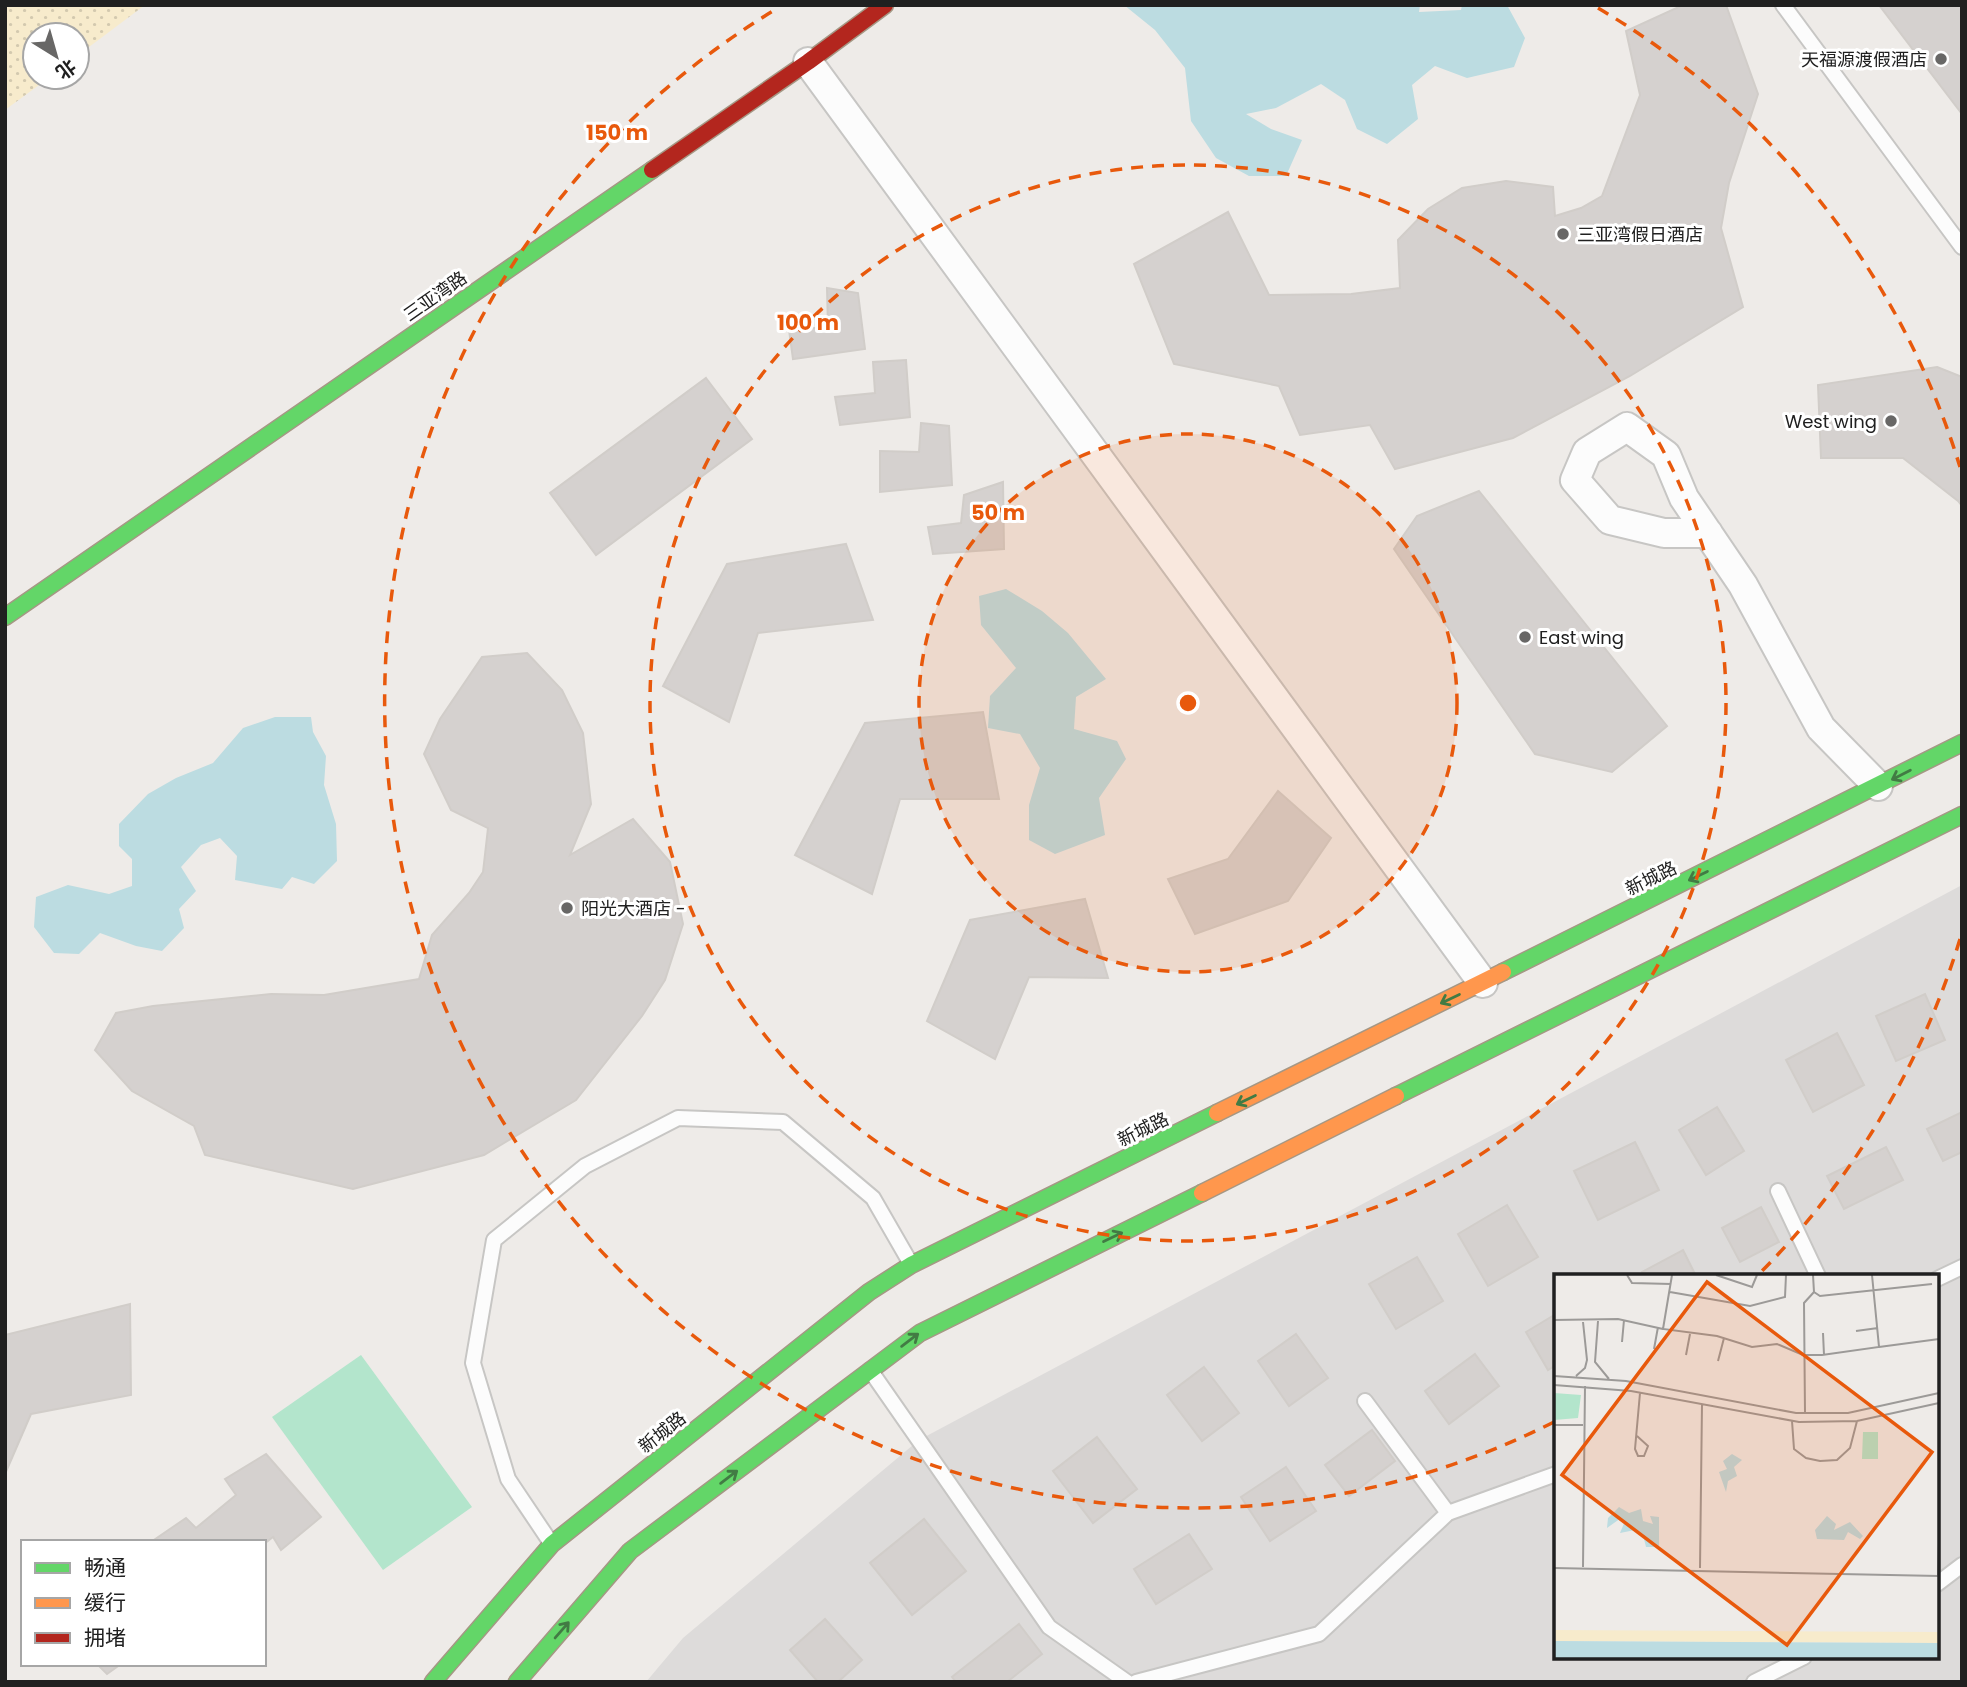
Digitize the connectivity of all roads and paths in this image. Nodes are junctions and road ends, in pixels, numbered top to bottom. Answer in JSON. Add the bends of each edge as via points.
{"nodes":[{"id":1,"x":885,"y":5,"type":"edge"},
{"id":2,"x":1783,"y":5,"type":"edge"},
{"id":3,"x":808,"y":62,"type":"junction"},
{"id":4,"x":1962,"y":247,"type":"edge"},
{"id":5,"x":1708,"y":533,"type":"junction"},
{"id":6,"x":5,"y":617,"type":"edge"},
{"id":7,"x":1962,"y":743,"type":"edge"},
{"id":8,"x":1878,"y":786,"type":"junction"},
{"id":9,"x":1962,"y":815,"type":"edge"},
{"id":10,"x":1483,"y":983,"type":"junction"},
{"id":11,"x":1779,"y":1191,"type":"dead end"},
{"id":12,"x":911,"y":1265,"type":"junction"},
{"id":13,"x":1962,"y":1266,"type":"edge"},
{"id":14,"x":1817,"y":1274,"type":"edge"},
{"id":15,"x":1939,"y":1278,"type":"edge"},
{"id":16,"x":870,"y":1370,"type":"junction"},
{"id":17,"x":1365,"y":1401,"type":"dead end"},
{"id":18,"x":1554,"y":1475,"type":"edge"},
{"id":19,"x":1448,"y":1513,"type":"junction"},
{"id":20,"x":552,"y":1544,"type":"junction"},
{"id":21,"x":1962,"y":1565,"type":"edge"},
{"id":22,"x":1939,"y":1582,"type":"edge"},
{"id":23,"x":1800,"y":1659,"type":"edge"},
{"id":24,"x":433,"y":1682,"type":"edge"},
{"id":25,"x":517,"y":1682,"type":"edge"},
{"id":26,"x":1127,"y":1682,"type":"edge"},
{"id":27,"x":1136,"y":1682,"type":"edge"},
{"id":28,"x":1754,"y":1682,"type":"edge"}],
"edges":[{"from":1,"to":3,"type":"main road","name":"三亚湾路"},
{"from":2,"to":4,"type":"lane"},
{"from":3,"to":6,"type":"main road","name":"三亚湾路"},
{"from":3,"to":10,"type":"street"},
{"from":5,"to":5,"type":"street","via":[[1684,498],[1666,455],[1627,427],[1587,452],[1575,480],[1610,520],[1664,533]]},
{"from":5,"to":8,"type":"street","via":[[1743,585],[1821,729]]},
{"from":7,"to":8,"type":"main road","name":"新城路","one_way":true},
{"from":8,"to":10,"type":"main road","name":"新城路","one_way":true},
{"from":16,"to":9,"type":"main road","one_way":true,"via":[[920,1333]]},
{"from":10,"to":12,"type":"main road","name":"新城路","one_way":true},
{"from":11,"to":14,"type":"lane"},
{"from":12,"to":20,"type":"main road","name":"新城路","via":[[869,1292]]},
{"from":12,"to":20,"type":"lane","via":[[873,1198],[783,1122],[678,1118],[585,1166],[494,1240],[473,1363],[508,1479]]},
{"from":13,"to":15,"type":"lane"},
{"from":25,"to":16,"type":"main road","one_way":true,"via":[[630,1552]]},
{"from":16,"to":26,"type":"lane","via":[[1049,1627]]},
{"from":17,"to":19,"type":"lane"},
{"from":18,"to":19,"type":"lane"},
{"from":19,"to":27,"type":"lane","via":[[1319,1634]]},
{"from":20,"to":24,"type":"main road","name":"新城路"},
{"from":21,"to":22,"type":"lane"},
{"from":23,"to":28,"type":"lane"}]}
